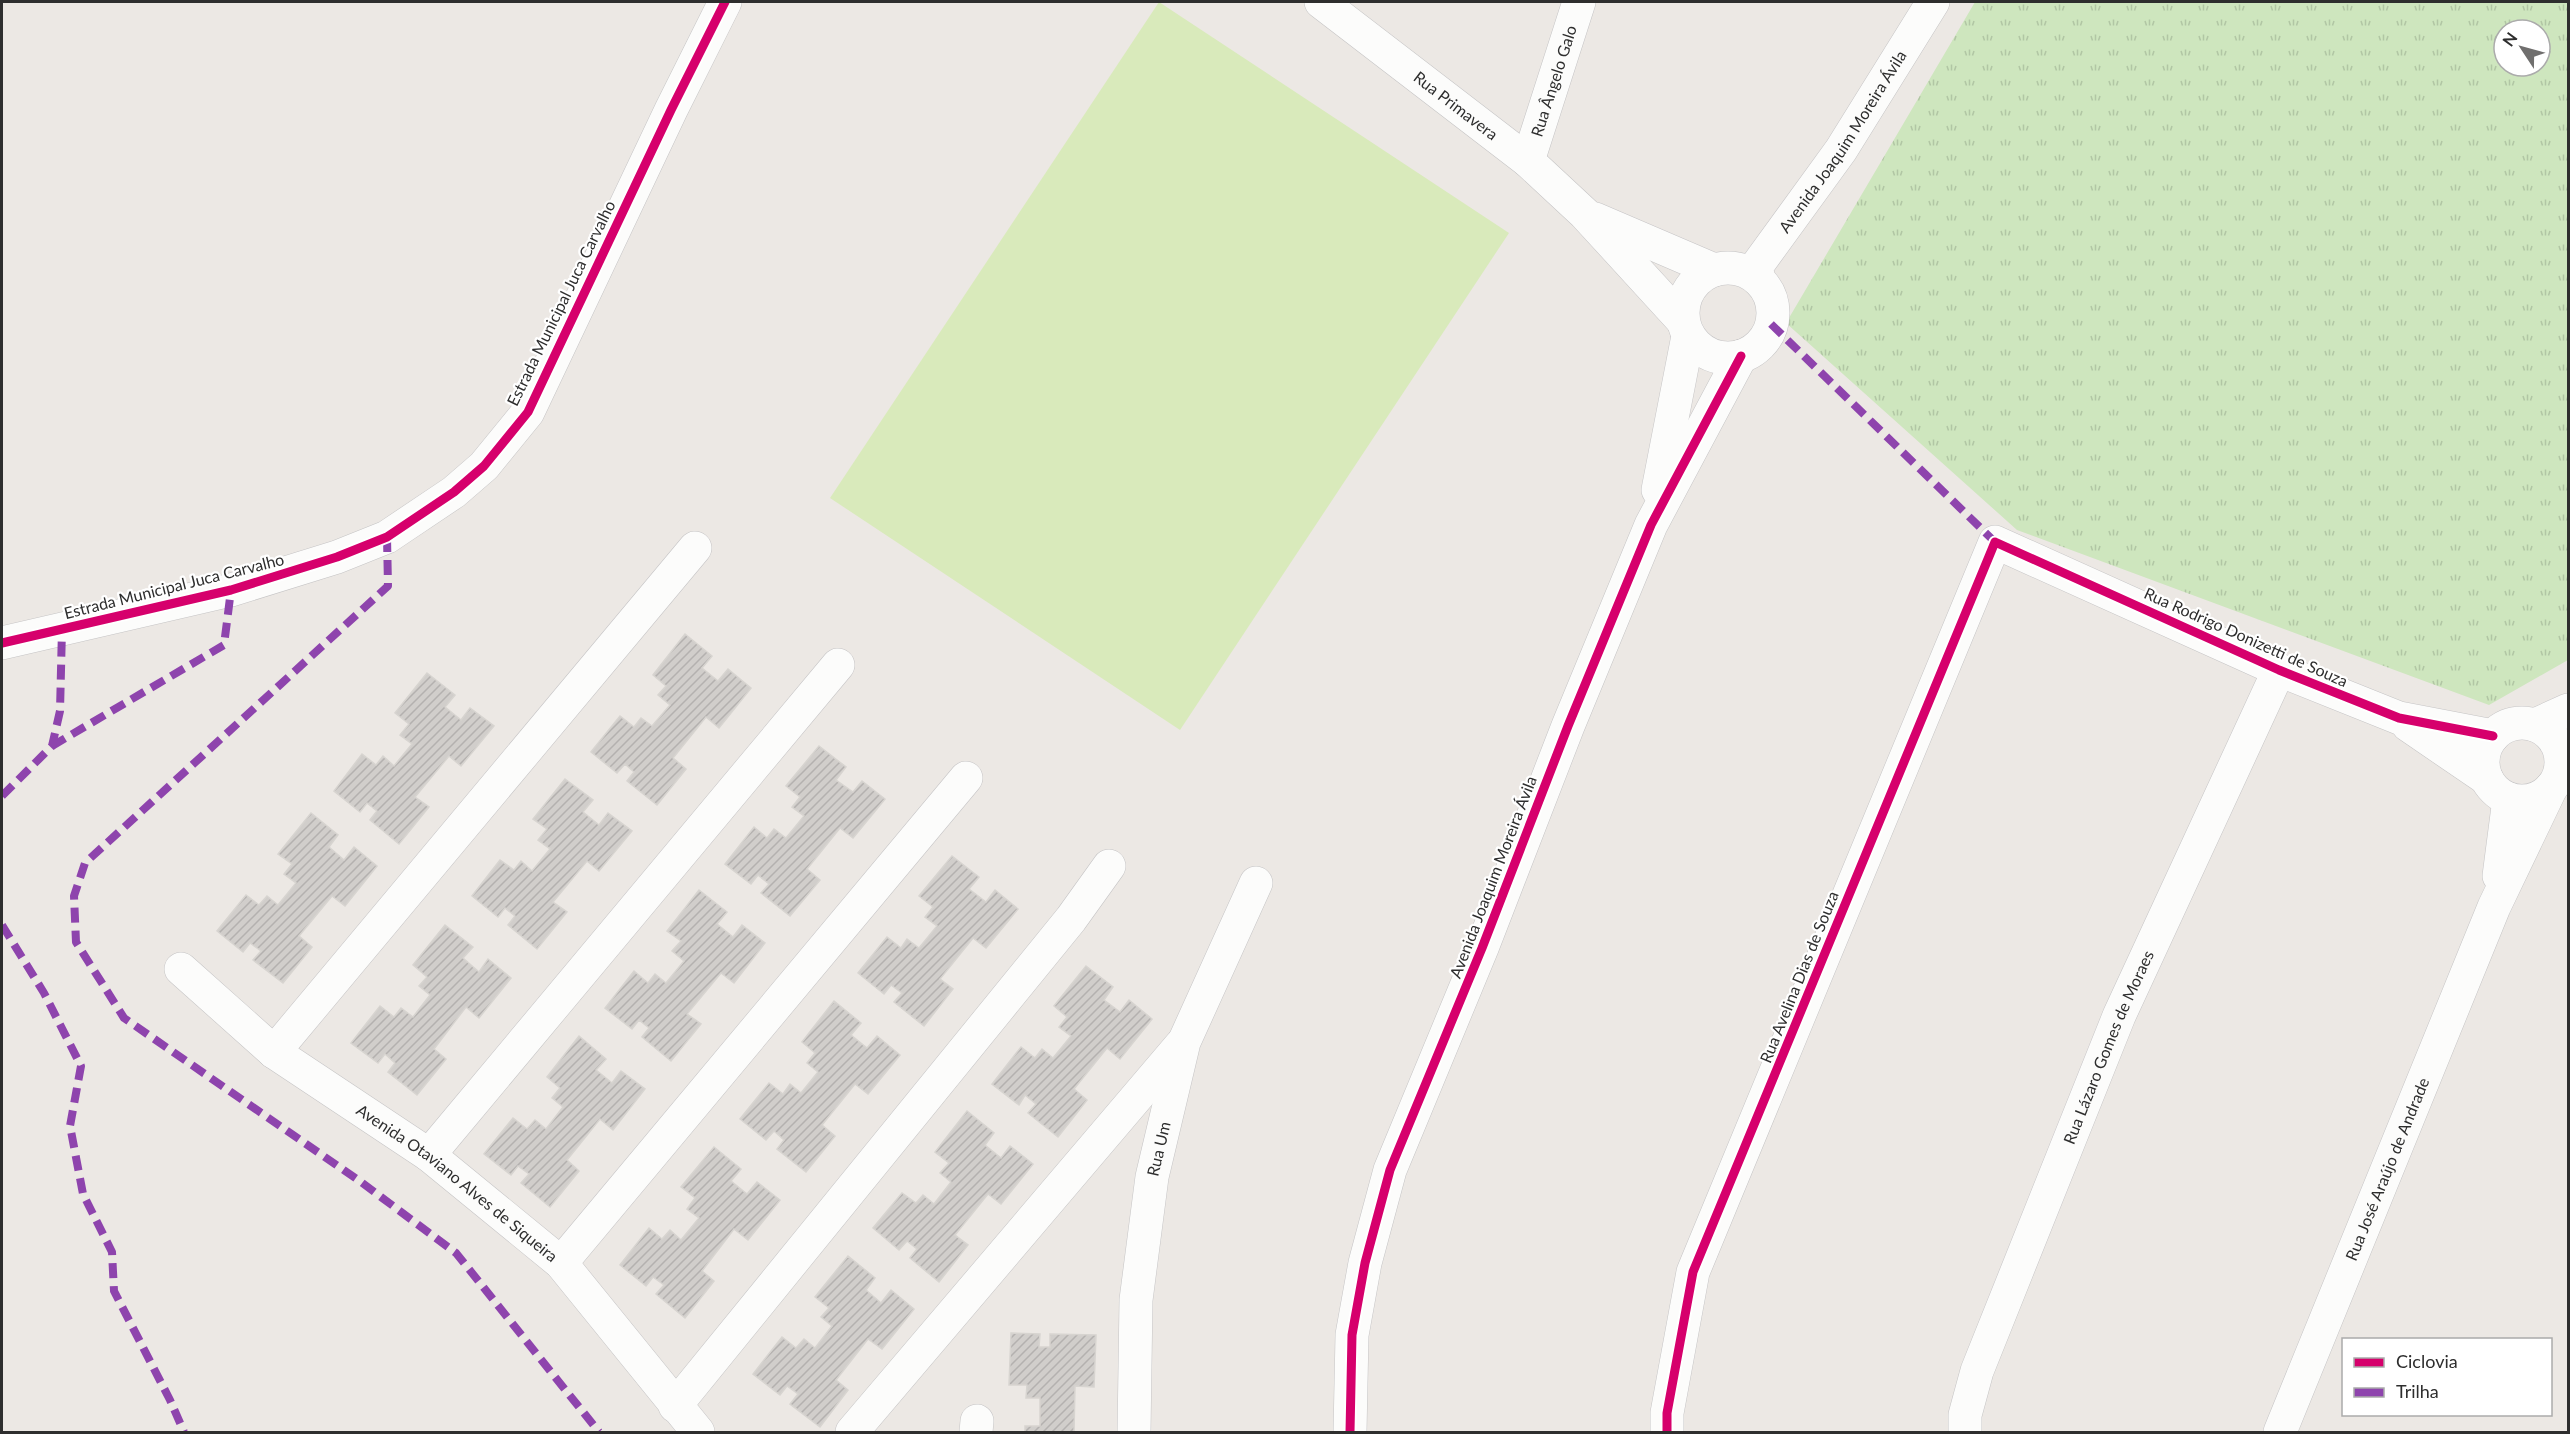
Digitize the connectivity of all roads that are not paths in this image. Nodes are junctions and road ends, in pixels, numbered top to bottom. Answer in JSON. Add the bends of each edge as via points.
{"nodes":[{"id":1,"x":725,"y":2,"type":"edge"},
{"id":2,"x":1321,"y":2,"type":"edge"},
{"id":3,"x":1579,"y":2,"type":"edge"},
{"id":4,"x":1933,"y":2,"type":"edge"},
{"id":5,"x":1528,"y":161,"type":"junction"},
{"id":6,"x":1585,"y":214,"type":"junction"},
{"id":7,"x":1714,"y":270,"type":"junction"},
{"id":8,"x":1759,"y":280,"type":"junction"},
{"id":9,"x":1685,"y":328,"type":"junction"},
{"id":10,"x":1741,"y":356,"type":"junction"},
{"id":11,"x":1651,"y":525,"type":"junction"},
{"id":12,"x":1995,"y":542,"type":"joint"},
{"id":13,"x":695,"y":548,"type":"dead end"},
{"id":14,"x":2,"y":643,"type":"edge"},
{"id":15,"x":838,"y":665,"type":"dead end"},
{"id":16,"x":2280,"y":670,"type":"junction"},
{"id":17,"x":2568,"y":710,"type":"edge"},
{"id":18,"x":2399,"y":718,"type":"junction"},
{"id":19,"x":2554,"y":734,"type":"edge"},
{"id":20,"x":2493,"y":736,"type":"junction"},
{"id":21,"x":966,"y":778,"type":"dead end"},
{"id":22,"x":2551,"y":788,"type":"junction"},
{"id":23,"x":2498,"y":789,"type":"junction"},
{"id":24,"x":1109,"y":866,"type":"dead end"},
{"id":25,"x":1257,"y":883,"type":"dead end"},
{"id":26,"x":2494,"y":907,"type":"junction"},
{"id":27,"x":181,"y":969,"type":"dead end"},
{"id":28,"x":1184,"y":1042,"type":"junction"},
{"id":29,"x":274,"y":1052,"type":"junction"},
{"id":30,"x":429,"y":1155,"type":"junction"},
{"id":31,"x":561,"y":1263,"type":"junction"},
{"id":32,"x":675,"y":1406,"type":"junction"},
{"id":33,"x":698,"y":1432,"type":"edge"},
{"id":34,"x":852,"y":1432,"type":"edge"},
{"id":35,"x":1134,"y":1432,"type":"edge"},
{"id":36,"x":1350,"y":1432,"type":"edge"},
{"id":37,"x":1667,"y":1432,"type":"edge"},
{"id":38,"x":1965,"y":1432,"type":"edge"},
{"id":39,"x":2280,"y":1432,"type":"edge"}],
"edges":[{"from":1,"to":14,"type":"street","name":"Estrada Municipal Juca Carvalho","via":[[528,412],[484,466],[454,492],[387,537],[338,557],[231,590]]},
{"from":2,"to":5,"type":"street","name":"Rua Primavera"},
{"from":3,"to":5,"type":"street","name":"Rua Ângelo Galo"},
{"from":4,"to":8,"type":"street","name":"Avenida Joaquim Moreira Ávila","via":[[1841,150],[1756,267]]},
{"from":5,"to":6,"type":"street","name":"Rua Primavera"},
{"from":6,"to":7,"type":"street","name":"Rua Primavera"},
{"from":6,"to":9,"type":"street","name":"Rua Primavera"},
{"from":7,"to":8,"type":"street","via":[[1730,268]]},
{"from":7,"to":9,"type":"street","via":[[1699,278],[1689,290],[1683,305]]},
{"from":8,"to":10,"type":"street","via":[[1773,309],[1771,324],[1764,340]]},
{"from":9,"to":10,"type":"street","via":[[1698,348],[1712,356]]},
{"from":9,"to":11,"type":"street","name":"Avenida Joaquim Moreira Ávila"},
{"from":10,"to":11,"type":"street","name":"Avenida Joaquim Moreira Ávila"},
{"from":11,"to":36,"type":"street","name":"Avenida Joaquim Moreira Ávila","via":[[1390,1170],[1365,1263],[1352,1335]]},
{"from":12,"to":16,"type":"street","name":"Rua Rodrigo Donizetti de Souza"},
{"from":12,"to":37,"type":"street","name":"Rua Avelina Dias de Souza","via":[[1694,1272],[1667,1413]]},
{"from":13,"to":29,"type":"street"},
{"from":15,"to":30,"type":"street"},
{"from":16,"to":18,"type":"street","name":"Rua Rodrigo Donizetti de Souza"},
{"from":16,"to":38,"type":"street","name":"Rua Lázaro Gomes de Moraes","via":[[2119,1016],[1977,1371],[1965,1415]]},
{"from":17,"to":19,"type":"street"},
{"from":18,"to":20,"type":"street","name":"Rua Rodrigo Donizetti de Souza"},
{"from":18,"to":23,"type":"street","name":"Rua Rodrigo Donizetti de Souza"},
{"from":19,"to":20,"type":"street","via":[[2520,723]]},
{"from":19,"to":22,"type":"street","via":[[2561,760],[2559,775]]},
{"from":20,"to":23,"type":"street","via":[[2483,764]]},
{"from":21,"to":31,"type":"street"},
{"from":22,"to":23,"type":"street","via":[[2524,801]]},
{"from":22,"to":26,"type":"street","name":"Rua José Araújo de Andrade"},
{"from":23,"to":26,"type":"street","name":"Rua José Araújo de Andrade"},
{"from":24,"to":32,"type":"street","via":[[1064,928]]},
{"from":25,"to":28,"type":"street","name":"Rua Um"},
{"from":26,"to":39,"type":"street","name":"Rua José Araújo de Andrade"},
{"from":27,"to":29,"type":"street","name":"Avenida Otaviano Alves de Siqueira"},
{"from":28,"to":34,"type":"street"},
{"from":28,"to":35,"type":"street","name":"Rua Um","via":[[1144,1224],[1136,1300]]},
{"from":29,"to":30,"type":"street","name":"Avenida Otaviano Alves de Siqueira"},
{"from":30,"to":31,"type":"street","name":"Avenida Otaviano Alves de Siqueira"},
{"from":31,"to":32,"type":"street","name":"Avenida Otaviano Alves de Siqueira"},
{"from":32,"to":33,"type":"street","name":"Avenida Otaviano Alves de Siqueira"}]}
